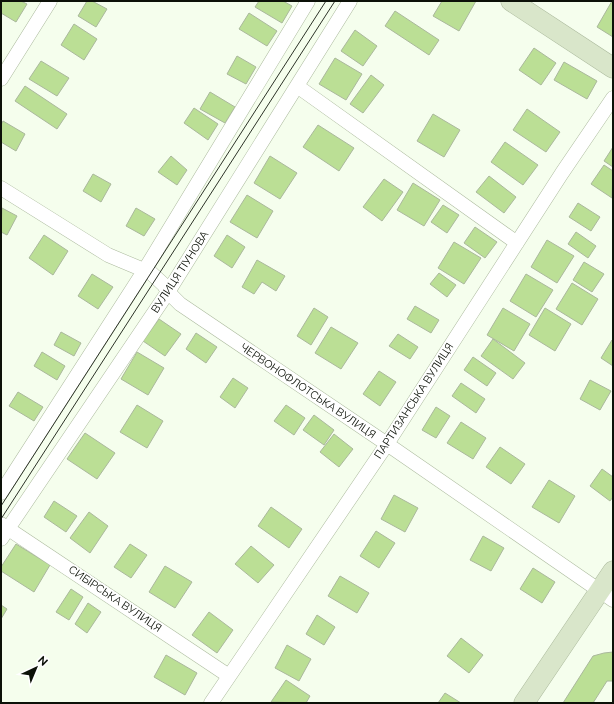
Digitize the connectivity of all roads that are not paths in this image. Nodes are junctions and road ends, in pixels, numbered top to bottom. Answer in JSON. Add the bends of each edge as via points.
{"nodes":[{"id":1,"x":50,"y":1,"type":"edge"},
{"id":2,"x":308,"y":1,"type":"edge"},
{"id":3,"x":350,"y":1,"type":"edge"},
{"id":4,"x":511,"y":1,"type":"edge"},
{"id":5,"x":613,"y":68,"type":"edge"},
{"id":6,"x":1,"y":79,"type":"edge"},
{"id":7,"x":297,"y":86,"type":"junction"},
{"id":8,"x":613,"y":98,"type":"edge"},
{"id":9,"x":1,"y":188,"type":"edge"},
{"id":10,"x":517,"y":243,"type":"junction"},
{"id":11,"x":144,"y":270,"type":"junction"},
{"id":12,"x":168,"y":292,"type":"junction"},
{"id":13,"x":387,"y":444,"type":"junction"},
{"id":14,"x":1,"y":493,"type":"edge"},
{"id":15,"x":3,"y":530,"type":"edge"},
{"id":16,"x":613,"y":571,"type":"edge"},
{"id":17,"x":606,"y":596,"type":"edge"},
{"id":18,"x":228,"y":676,"type":"junction"},
{"id":19,"x":211,"y":703,"type":"edge"},
{"id":20,"x":524,"y":703,"type":"edge"}],
"edges":[{"from":1,"to":6,"type":"street"},
{"from":2,"to":11,"type":"street"},
{"from":3,"to":7,"type":"street","name":"ВУЛИЦЯ ТІУНОВА"},
{"from":4,"to":5,"type":"street"},
{"from":7,"to":10,"type":"street"},
{"from":7,"to":12,"type":"street","name":"ВУЛИЦЯ ТІУНОВА"},
{"from":8,"to":10,"type":"street","name":"ПАРТИЗАНСЬКА ВУЛИЦЯ"},
{"from":9,"to":11,"type":"street","name":"ЧЕРВОНОФЛОТСЬКА ВУЛИЦЯ","via":[[108,255]]},
{"from":10,"to":13,"type":"street","name":"ПАРТИЗАНСЬКА ВУЛИЦЯ"},
{"from":11,"to":12,"type":"street","name":"ЧЕРВОНОФЛОТСЬКА ВУЛИЦЯ","via":[[157,278]]},
{"from":11,"to":14,"type":"street"},
{"from":12,"to":13,"type":"street","name":"ЧЕРВОНОФЛОТСЬКА ВУЛИЦЯ","via":[[180,304]]},
{"from":12,"to":15,"type":"street","name":"ВУЛИЦЯ ТІУНОВА"},
{"from":13,"to":17,"type":"street","name":"ЧЕРВОНОФЛОТСЬКА ВУЛИЦЯ"},
{"from":13,"to":18,"type":"street","name":"ПАРТИЗАНСЬКА ВУЛИЦЯ"},
{"from":15,"to":18,"type":"street","name":"СИБІРСЬКА ВУЛИЦЯ"},
{"from":16,"to":17,"type":"street"},
{"from":17,"to":20,"type":"street"},
{"from":18,"to":19,"type":"street","name":"ПАРТИЗАНСЬКА ВУЛИЦЯ"}]}
